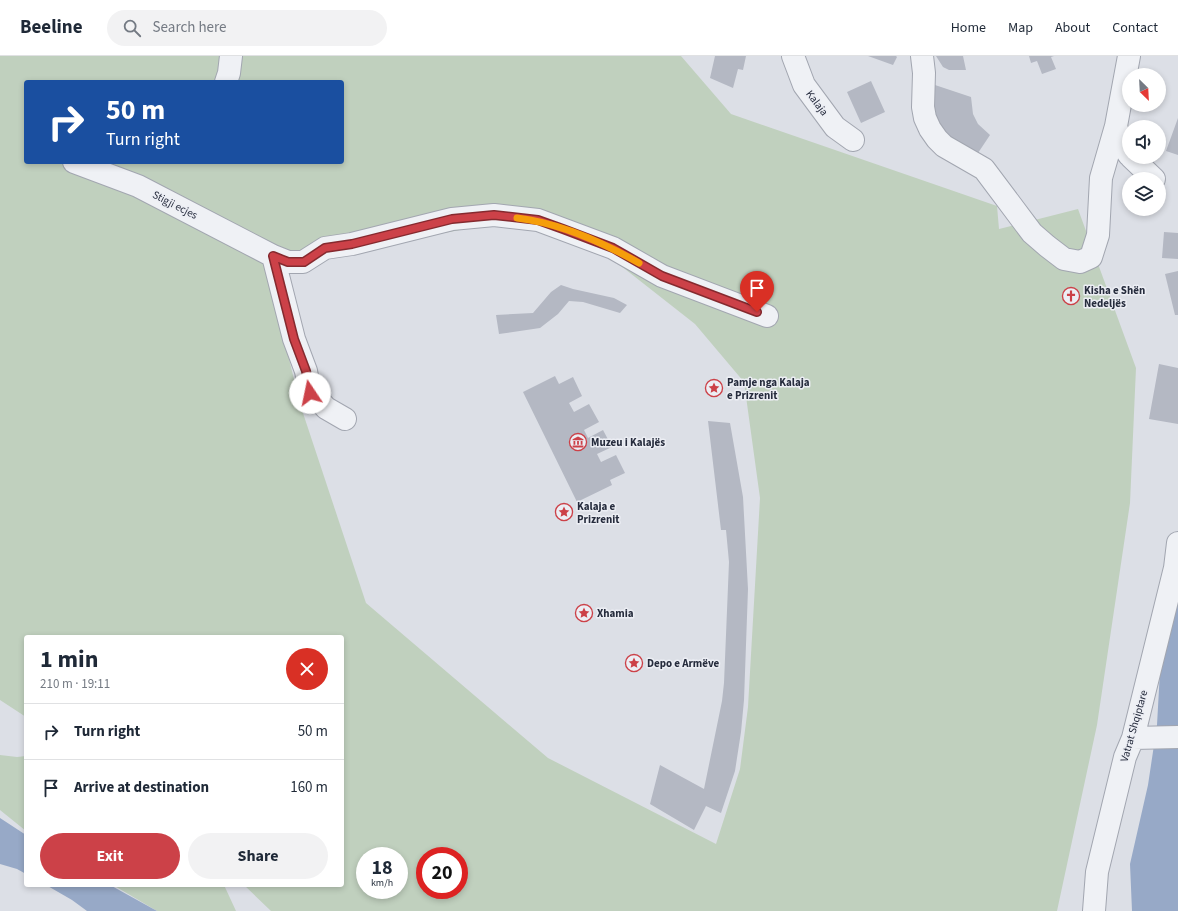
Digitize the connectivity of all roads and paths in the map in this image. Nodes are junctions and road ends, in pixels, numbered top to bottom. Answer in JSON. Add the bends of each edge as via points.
{"nodes":[{"id":1,"x":231,"y":56,"type":"edge"},
{"id":2,"x":793,"y":56,"type":"edge"},
{"id":3,"x":922,"y":56,"type":"edge"},
{"id":4,"x":1129,"y":56,"type":"edge"},
{"id":5,"x":227,"y":80,"type":"edge"},
{"id":6,"x":1116,"y":126,"type":"junction"},
{"id":7,"x":853,"y":140,"type":"dead end"},
{"id":8,"x":1122,"y":144,"type":"edge"},
{"id":9,"x":79,"y":164,"type":"edge"},
{"id":10,"x":1138,"y":164,"type":"edge"},
{"id":11,"x":1147,"y":172,"type":"edge"},
{"id":12,"x":273,"y":256,"type":"junction"},
{"id":13,"x":767,"y":316,"type":"dead end"},
{"id":14,"x":345,"y":419,"type":"dead end"},
{"id":15,"x":1178,"y":543,"type":"edge"},
{"id":16,"x":1178,"y":737,"type":"edge"},
{"id":17,"x":1142,"y":738,"type":"junction"},
{"id":18,"x":1094,"y":911,"type":"edge"}],
"edges":[{"from":1,"to":5,"type":"street"},
{"from":2,"to":7,"type":"street","name":"Kalaja","via":[[804,85],[835,127]]},
{"from":3,"to":6,"type":"street","via":[[923,107],[925,118],[937,139],[944,146],[984,169],[1032,233],[1064,258],[1080,262],[1091,257],[1098,235],[1101,178]]},
{"from":4,"to":6,"type":"street"},
{"from":6,"to":8,"type":"street"},
{"from":9,"to":12,"type":"street","name":"Stigji ecjes","via":[[138,186]]},
{"from":10,"to":11,"type":"street"},
{"from":12,"to":13,"type":"street","name":"Stigji ecjes","via":[[288,262],[304,262],[325,248],[352,244],[452,219],[494,215],[538,220],[605,245],[662,276]]},
{"from":12,"to":14,"type":"street","via":[[310,393],[326,408]]},
{"from":15,"to":17,"type":"street","name":"Vatrat Shqiptare"},
{"from":16,"to":17,"type":"street"},
{"from":17,"to":18,"type":"street","name":"Vatrat Shqiptare","via":[[1125,757],[1097,872]]}]}
